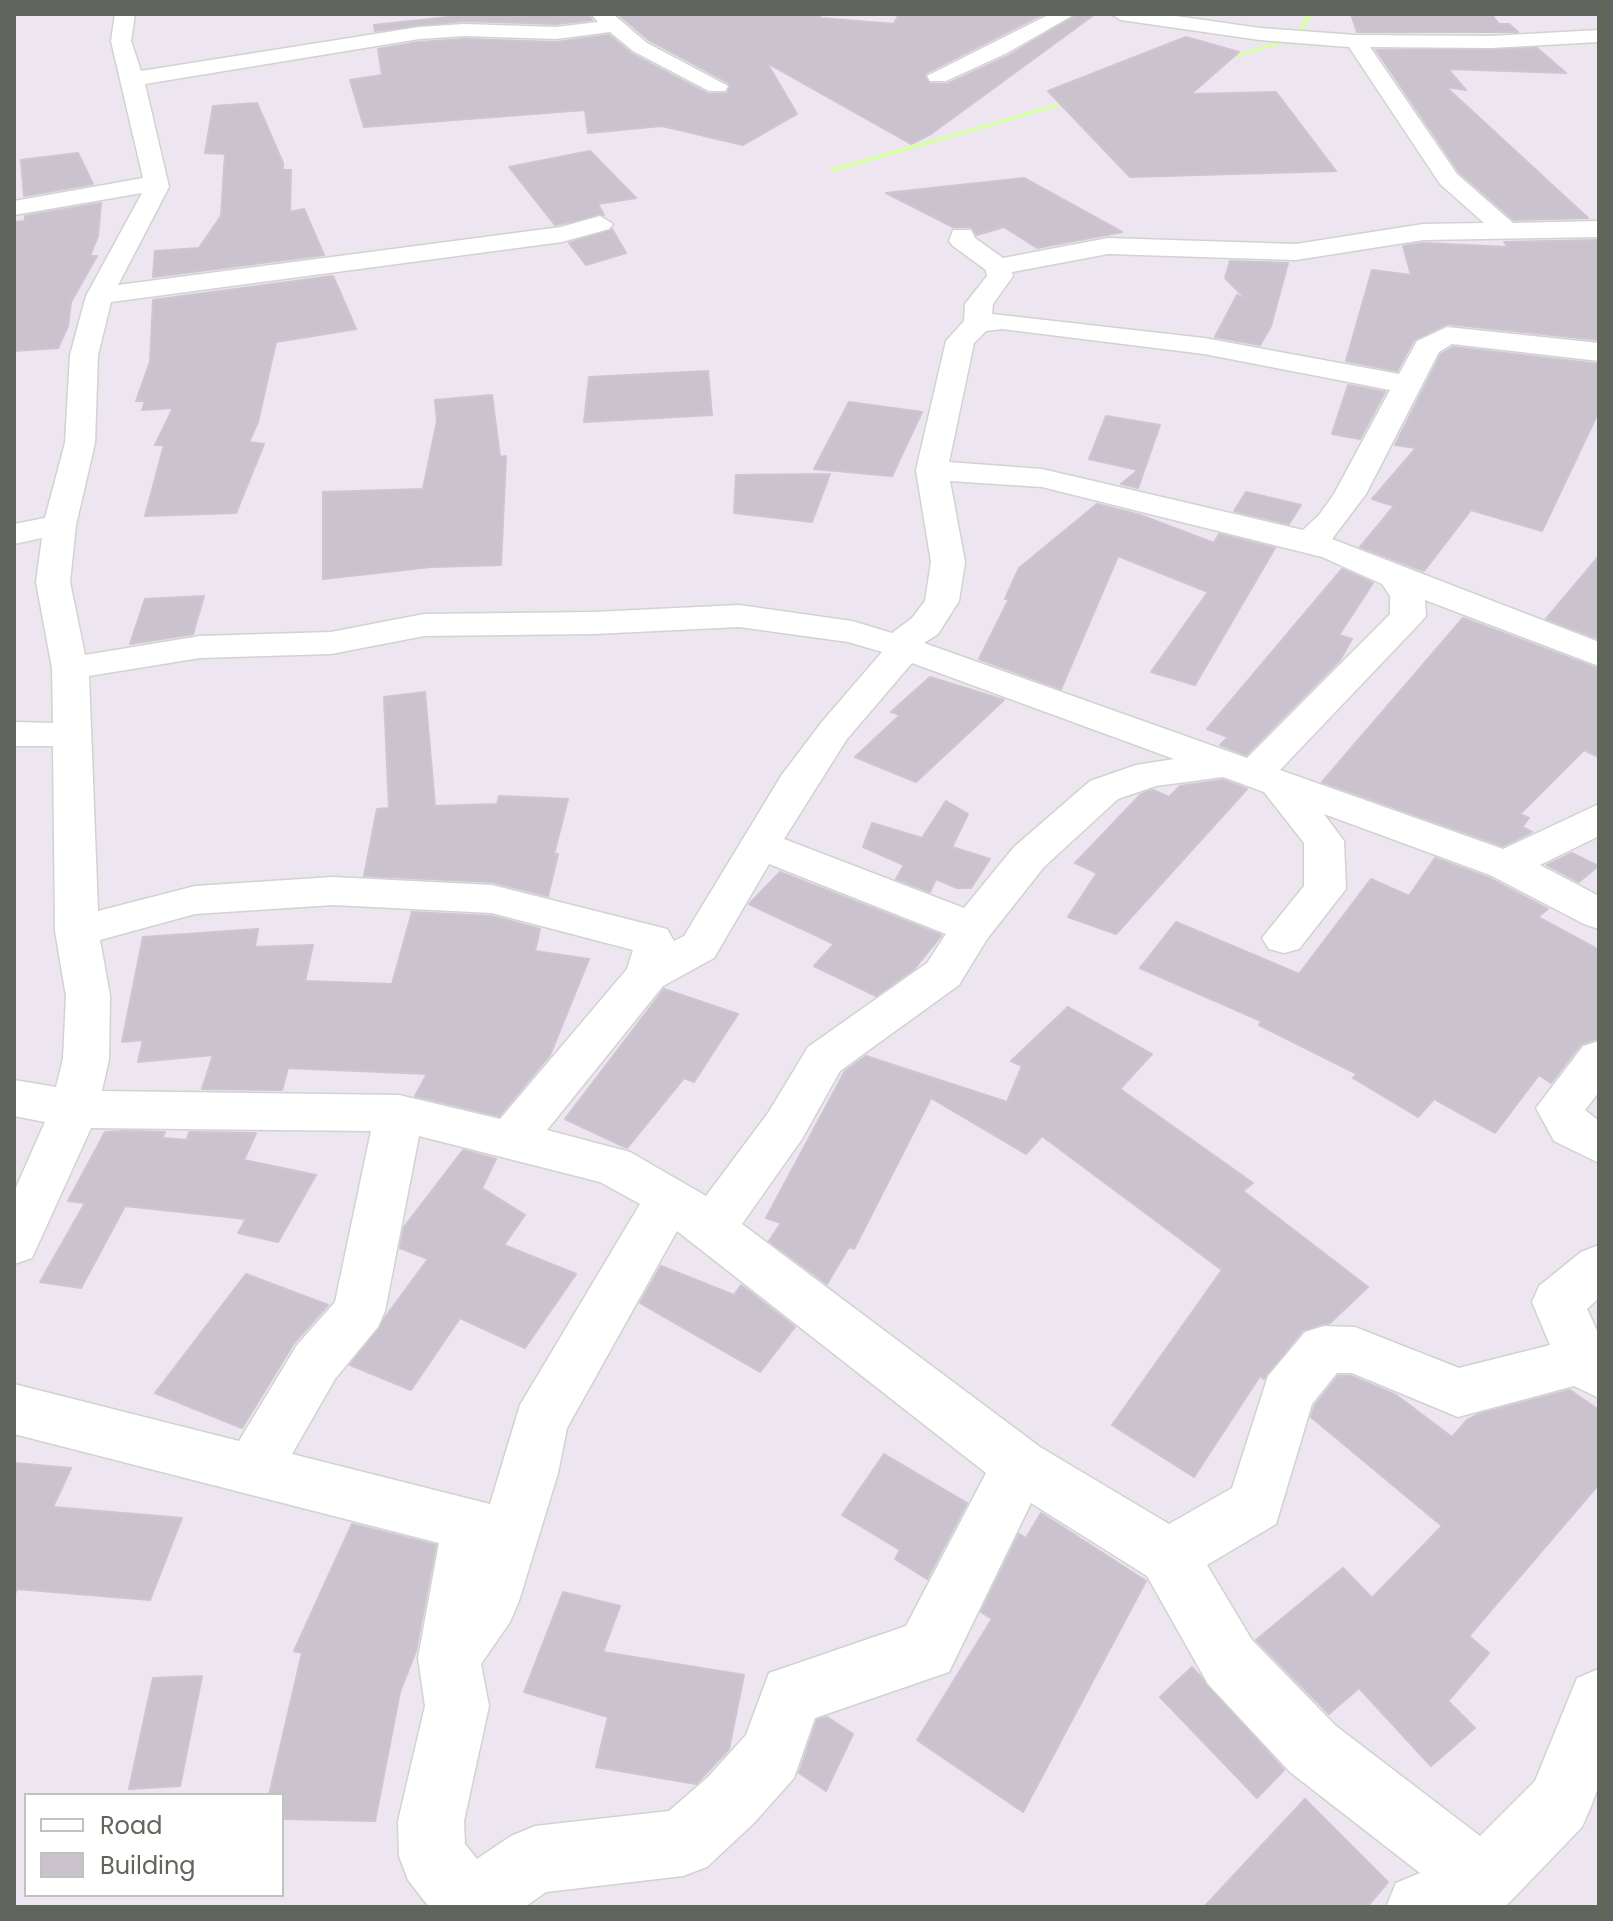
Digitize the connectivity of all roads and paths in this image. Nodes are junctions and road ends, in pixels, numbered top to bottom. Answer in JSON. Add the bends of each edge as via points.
{"nodes":[{"id":1,"x":125,"y":14,"type":"edge"},
{"id":2,"x":387,"y":14,"type":"edge"},
{"id":3,"x":1065,"y":14,"type":"edge"},
{"id":4,"x":1121,"y":14,"type":"edge"},
{"id":5,"x":606,"y":20,"type":"edge"},
{"id":6,"x":1599,"y":36,"type":"edge"},
{"id":7,"x":384,"y":37,"type":"junction"},
{"id":8,"x":1356,"y":41,"type":"junction"},
{"id":9,"x":938,"y":76,"type":"dead end"},
{"id":10,"x":133,"y":79,"type":"junction"},
{"id":11,"x":717,"y":86,"type":"dead end"},
{"id":12,"x":157,"y":187,"type":"junction"},
{"id":13,"x":14,"y":208,"type":"edge"},
{"id":14,"x":600,"y":224,"type":"dead end"},
{"id":15,"x":1504,"y":228,"type":"junction"},
{"id":16,"x":1599,"y":229,"type":"edge"},
{"id":17,"x":962,"y":235,"type":"dead end"},
{"id":18,"x":998,"y":267,"type":"junction"},
{"id":19,"x":99,"y":296,"type":"junction"},
{"id":20,"x":978,"y":323,"type":"junction"},
{"id":21,"x":1599,"y":352,"type":"edge"},
{"id":22,"x":1407,"y":384,"type":"junction"},
{"id":23,"x":932,"y":470,"type":"junction"},
{"id":24,"x":60,"y":525,"type":"junction"},
{"id":25,"x":14,"y":534,"type":"edge"},
{"id":26,"x":1309,"y":542,"type":"junction"},
{"id":27,"x":1395,"y":577,"type":"junction"},
{"id":28,"x":901,"y":646,"type":"junction"},
{"id":29,"x":1599,"y":655,"type":"edge"},
{"id":30,"x":70,"y":668,"type":"junction"},
{"id":31,"x":14,"y":734,"type":"edge"},
{"id":32,"x":71,"y":735,"type":"junction"},
{"id":33,"x":1253,"y":773,"type":"junction"},
{"id":34,"x":1599,"y":817,"type":"edge"},
{"id":35,"x":761,"y":845,"type":"junction"},
{"id":36,"x":1505,"y":865,"type":"junction"},
{"id":37,"x":1599,"y":914,"type":"edge"},
{"id":38,"x":972,"y":928,"type":"junction"},
{"id":39,"x":77,"y":931,"type":"junction"},
{"id":40,"x":1284,"y":938,"type":"dead end"},
{"id":41,"x":647,"y":975,"type":"junction"},
{"id":42,"x":1599,"y":1058,"type":"edge"},
{"id":43,"x":14,"y":1098,"type":"edge"},
{"id":44,"x":74,"y":1109,"type":"junction"},
{"id":45,"x":399,"y":1113,"type":"junction"},
{"id":46,"x":512,"y":1139,"type":"junction"},
{"id":47,"x":1599,"y":1144,"type":"edge"},
{"id":48,"x":690,"y":1213,"type":"junction"},
{"id":49,"x":14,"y":1243,"type":"edge"},
{"id":50,"x":1599,"y":1267,"type":"edge"},
{"id":51,"x":1591,"y":1367,"type":"edge"},
{"id":52,"x":14,"y":1409,"type":"edge"},
{"id":53,"x":1020,"y":1465,"type":"junction"},
{"id":54,"x":252,"y":1471,"type":"junction"},
{"id":55,"x":1168,"y":1556,"type":"junction"},
{"id":56,"x":449,"y":1658,"type":"junction"},
{"id":57,"x":1599,"y":1700,"type":"edge"},
{"id":58,"x":1483,"y":1881,"type":"junction"},
{"id":59,"x":466,"y":1905,"type":"edge"},
{"id":60,"x":1420,"y":1907,"type":"edge"}],
"edges":[{"from":1,"to":10,"type":"street","via":[[121,41]]},
{"from":2,"to":7,"type":"street"},
{"from":3,"to":9,"type":"street"},
{"from":4,"to":8,"type":"street","via":[[1260,34]]},
{"from":5,"to":7,"type":"street","via":[[556,33],[464,30]]},
{"from":5,"to":11,"type":"street","via":[[640,47]]},
{"from":6,"to":8,"type":"street"},
{"from":7,"to":10,"type":"street"},
{"from":8,"to":15,"type":"street","via":[[1448,179]]},
{"from":10,"to":12,"type":"street"},
{"from":12,"to":13,"type":"street"},
{"from":12,"to":19,"type":"street"},
{"from":14,"to":19,"type":"street","via":[[517,240]]},
{"from":15,"to":16,"type":"street"},
{"from":15,"to":18,"type":"street","via":[[1386,236],[1296,252],[1108,246]]},
{"from":17,"to":18,"type":"street","via":[[962,241]]},
{"from":18,"to":20,"type":"street","via":[[1000,276],[979,304]]},
{"from":19,"to":24,"type":"street","via":[[84,355],[80,443]]},
{"from":20,"to":22,"type":"street","via":[[1002,321],[1204,346]]},
{"from":20,"to":23,"type":"street","via":[[960,341]]},
{"from":21,"to":22,"type":"street","via":[[1447,335],[1427,347]]},
{"from":22,"to":26,"type":"street","via":[[1350,494]]},
{"from":23,"to":26,"type":"street","via":[[1042,478]]},
{"from":23,"to":28,"type":"street","via":[[948,562],[942,601],[925,626]]},
{"from":24,"to":25,"type":"street"},
{"from":24,"to":30,"type":"street","via":[[53,582]]},
{"from":26,"to":27,"type":"street"},
{"from":27,"to":29,"type":"street"},
{"from":27,"to":33,"type":"street","via":[[1407,596],[1408,616]]},
{"from":28,"to":30,"type":"street","via":[[852,632],[739,616],[693,617],[424,625],[331,643],[200,647]]},
{"from":28,"to":33,"type":"street"},
{"from":28,"to":35,"type":"street","via":[[795,785]]},
{"from":30,"to":32,"type":"street"},
{"from":31,"to":32,"type":"street"},
{"from":32,"to":39,"type":"street"},
{"from":33,"to":36,"type":"street"},
{"from":33,"to":38,"type":"street","via":[[1150,774],[1104,790],[1029,857]]},
{"from":33,"to":40,"type":"street","via":[[1324,841],[1325,889]]},
{"from":34,"to":36,"type":"street"},
{"from":35,"to":38,"type":"street"},
{"from":35,"to":41,"type":"street","via":[[699,947]]},
{"from":36,"to":37,"type":"street"},
{"from":38,"to":48,"type":"street","via":[[943,974],[824,1059],[785,1126]]},
{"from":39,"to":41,"type":"street","via":[[195,900],[333,891],[492,899],[652,940],[655,949]]},
{"from":39,"to":44,"type":"street","via":[[88,996],[86,1059]]},
{"from":41,"to":46,"type":"street"},
{"from":42,"to":47,"type":"street","via":[[1560,1108],[1571,1128]]},
{"from":43,"to":44,"type":"street"},
{"from":44,"to":45,"type":"street"},
{"from":44,"to":49,"type":"street"},
{"from":45,"to":46,"type":"street"},
{"from":45,"to":54,"type":"street","via":[[359,1311],[316,1362]]},
{"from":46,"to":48,"type":"street","via":[[613,1166]]},
{"from":48,"to":53,"type":"street"},
{"from":48,"to":56,"type":"street","via":[[540,1423],[489,1601]]},
{"from":50,"to":51,"type":"street","via":[[1558,1302]]},
{"from":51,"to":55,"type":"street","via":[[1458,1393],[1355,1350],[1324,1349],[1287,1393],[1256,1505]]},
{"from":52,"to":54,"type":"street"},
{"from":53,"to":55,"type":"street"},
{"from":53,"to":59,"type":"street","via":[[927,1650],[791,1695],[771,1755],[683,1843],[535,1860]]},
{"from":54,"to":56,"type":"street","via":[[472,1524]]},
{"from":55,"to":58,"type":"street","via":[[1230,1662],[1313,1749]]},
{"from":56,"to":59,"type":"street","via":[[457,1706],[431,1821],[432,1856]]},
{"from":57,"to":58,"type":"street","via":[[1559,1804]]},
{"from":58,"to":60,"type":"street"}]}
